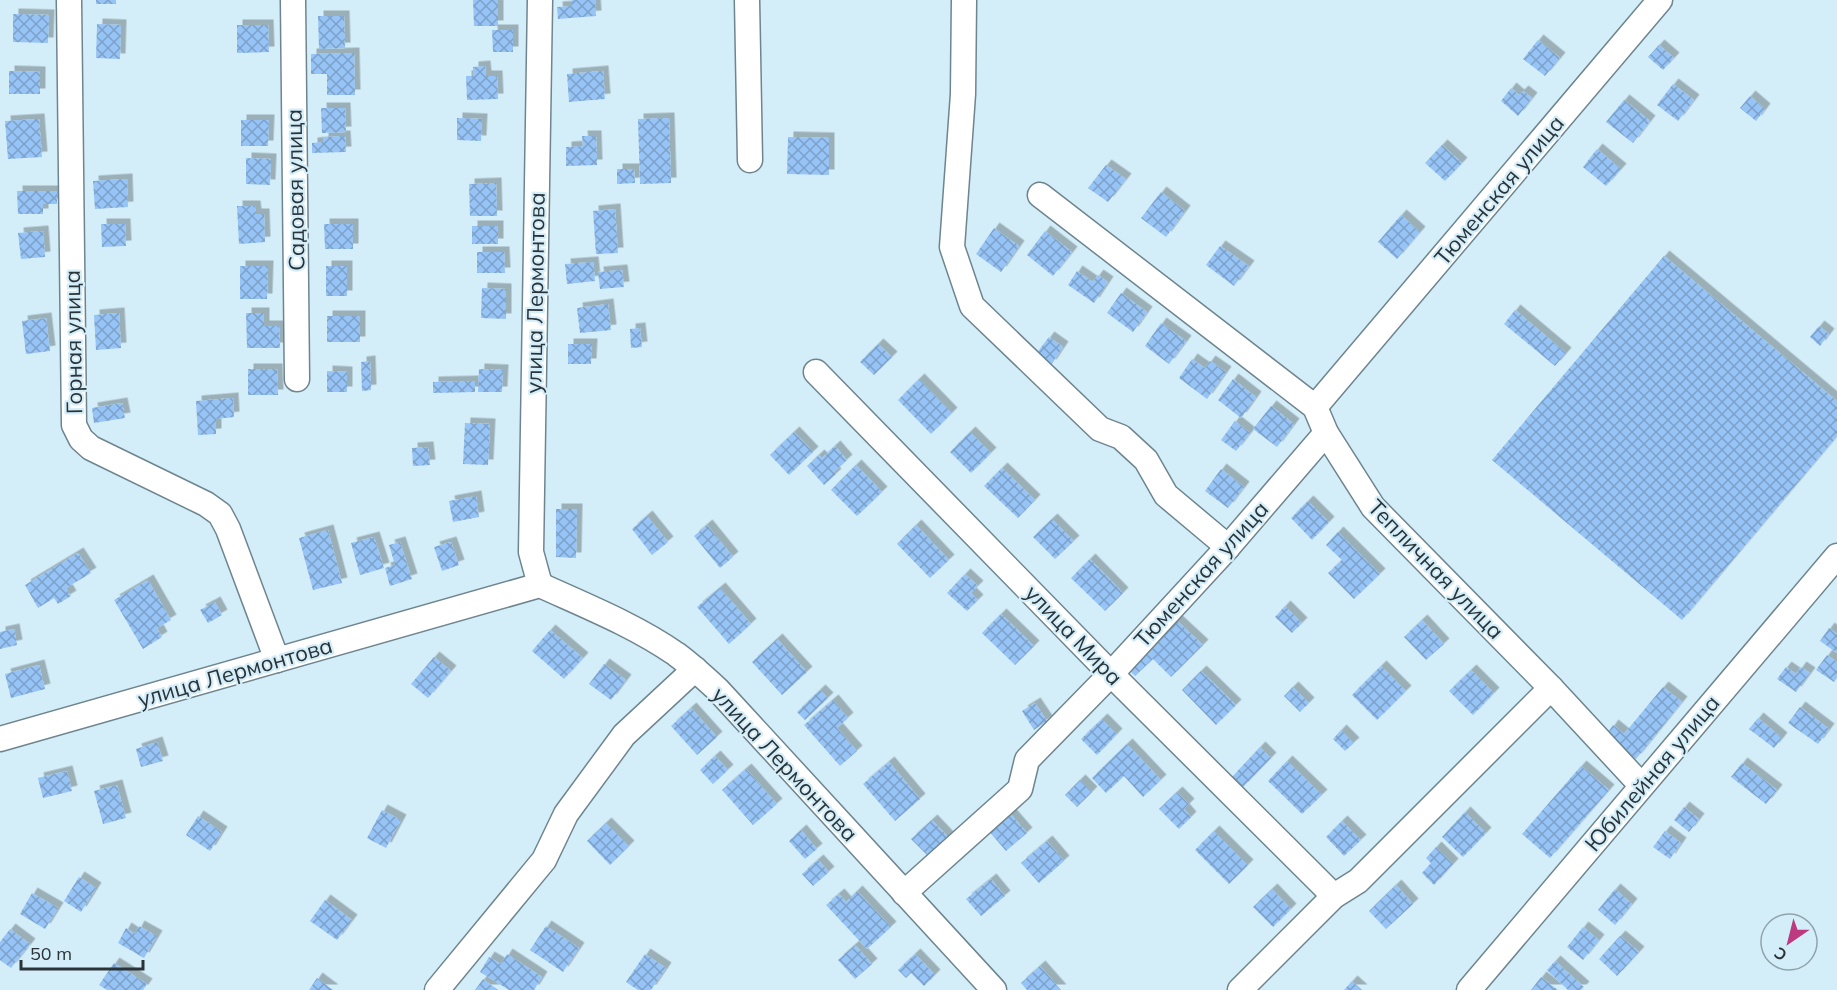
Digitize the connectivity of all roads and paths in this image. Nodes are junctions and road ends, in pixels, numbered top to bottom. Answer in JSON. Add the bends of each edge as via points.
{"nodes":[{"id":1,"x":69,"y":0,"type":"edge"},
{"id":2,"x":293,"y":0,"type":"edge"},
{"id":3,"x":540,"y":0,"type":"edge"},
{"id":4,"x":747,"y":0,"type":"edge"},
{"id":5,"x":964,"y":0,"type":"edge"},
{"id":6,"x":1660,"y":0,"type":"edge"},
{"id":7,"x":750,"y":160,"type":"dead end"},
{"id":8,"x":1040,"y":195,"type":"dead end"},
{"id":9,"x":816,"y":372,"type":"dead end"},
{"id":10,"x":297,"y":380,"type":"dead end"},
{"id":11,"x":1315,"y":407,"type":"junction"},
{"id":12,"x":1326,"y":433,"type":"junction"},
{"id":13,"x":1228,"y":547,"type":"junction"},
{"id":14,"x":1837,"y":556,"type":"edge"},
{"id":15,"x":540,"y":585,"type":"junction"},
{"id":16,"x":278,"y":660,"type":"junction"},
{"id":17,"x":695,"y":669,"type":"junction"},
{"id":18,"x":1112,"y":674,"type":"junction"},
{"id":19,"x":1551,"y":688,"type":"junction"},
{"id":20,"x":0,"y":739,"type":"edge"},
{"id":21,"x":1641,"y":785,"type":"junction"},
{"id":22,"x":904,"y":893,"type":"junction"},
{"id":23,"x":1334,"y":896,"type":"junction"},
{"id":24,"x":437,"y":990,"type":"edge"},
{"id":25,"x":994,"y":990,"type":"edge"},
{"id":26,"x":1240,"y":990,"type":"edge"},
{"id":27,"x":1469,"y":990,"type":"edge"}],
"edges":[{"from":1,"to":16,"type":"street","name":"Горная улица","via":[[74,425],[91,448],[220,514]]},
{"from":2,"to":10,"type":"street","name":"Садовая улица"},
{"from":3,"to":15,"type":"street","name":"улица Лермонтова","via":[[531,552]]},
{"from":4,"to":7,"type":"street"},
{"from":5,"to":13,"type":"street","via":[[963,94],[952,247],[972,306],[1100,429],[1121,437],[1146,460],[1166,495]]},
{"from":6,"to":11,"type":"street","name":"Тюменская улица"},
{"from":8,"to":11,"type":"street","name":"Тепличная улица"},
{"from":9,"to":18,"type":"street","name":"улица Мира"},
{"from":11,"to":12,"type":"street","name":"Тепличная улица"},
{"from":12,"to":13,"type":"street","name":"Тюменская улица"},
{"from":12,"to":19,"type":"street","name":"Тепличная улица","via":[[1373,507]]},
{"from":13,"to":18,"type":"street","name":"Тюменская улица"},
{"from":14,"to":21,"type":"street","name":"Юбилейная улица"},
{"from":15,"to":16,"type":"street","name":"улица Лермонтова"},
{"from":15,"to":17,"type":"street","name":"улица Лермонтова","via":[[638,631]]},
{"from":16,"to":20,"type":"street","name":"улица Лермонтова"},
{"from":17,"to":22,"type":"street","name":"улица Лермонтова"},
{"from":17,"to":24,"type":"street","via":[[624,735],[566,814],[544,860]]},
{"from":18,"to":22,"type":"street","name":"Тюменская улица","via":[[1027,760],[1020,789]]},
{"from":18,"to":23,"type":"street","name":"улица Мира"},
{"from":19,"to":21,"type":"street","name":"Тепличная улица"},
{"from":19,"to":23,"type":"street","via":[[1358,881]]},
{"from":21,"to":27,"type":"street","name":"Юбилейная улица"},
{"from":22,"to":25,"type":"street","name":"улица Лермонтова"},
{"from":23,"to":26,"type":"street"}]}
